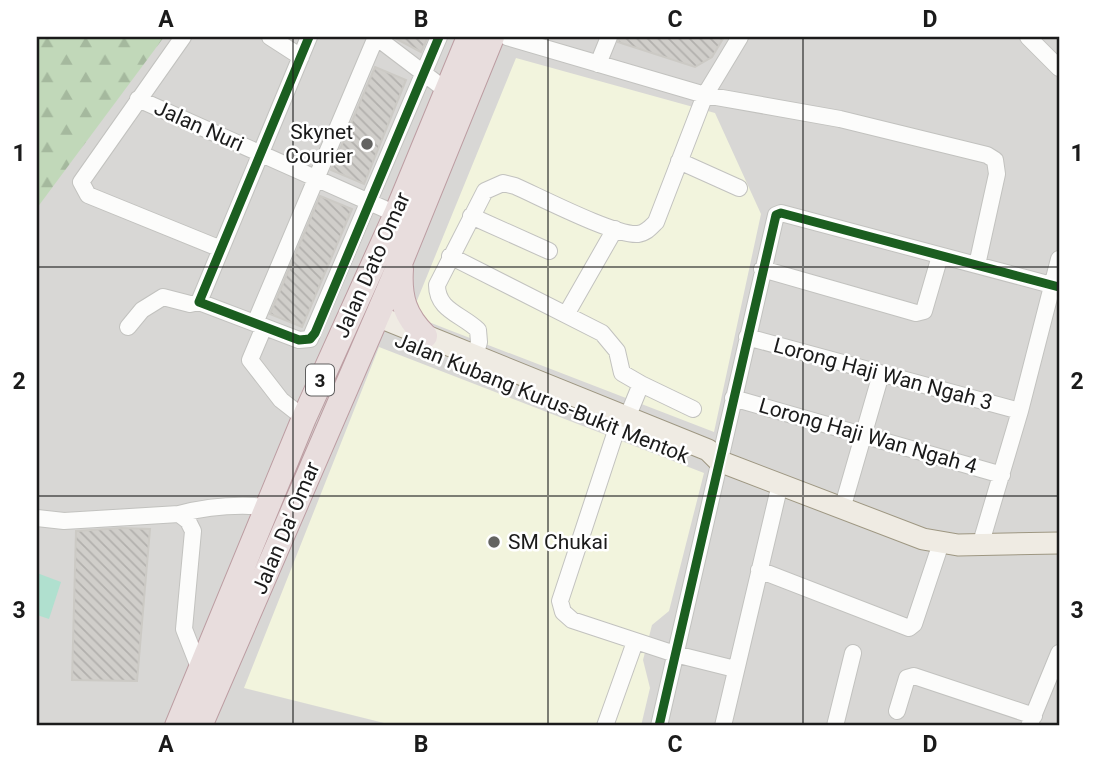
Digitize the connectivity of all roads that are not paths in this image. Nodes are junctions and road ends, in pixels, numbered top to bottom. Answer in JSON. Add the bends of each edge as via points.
{"nodes":[{"id":1,"x":183,"y":37,"type":"edge"},
{"id":2,"x":270,"y":37,"type":"edge"},
{"id":3,"x":309,"y":37,"type":"edge"},
{"id":4,"x":376,"y":37,"type":"edge"},
{"id":5,"x":439,"y":37,"type":"edge"},
{"id":6,"x":469,"y":37,"type":"edge"},
{"id":7,"x":492,"y":37,"type":"edge"},
{"id":8,"x":507,"y":37,"type":"edge"},
{"id":9,"x":609,"y":37,"type":"edge"},
{"id":10,"x":740,"y":37,"type":"edge"},
{"id":11,"x":1028,"y":37,"type":"edge"},
{"id":12,"x":534,"y":41,"type":"edge"},
{"id":13,"x":300,"y":57,"type":"junction"},
{"id":14,"x":1057,"y":61,"type":"edge"},
{"id":15,"x":598,"y":64,"type":"junction"},
{"id":16,"x":424,"y":73,"type":"junction"},
{"id":17,"x":447,"y":91,"type":"junction"},
{"id":18,"x":705,"y":95,"type":"junction"},
{"id":19,"x":138,"y":99,"type":"junction"},
{"id":20,"x":260,"y":153,"type":"junction"},
{"id":21,"x":679,"y":161,"type":"junction"},
{"id":22,"x":315,"y":178,"type":"junction"},
{"id":23,"x":739,"y":188,"type":"dead end"},
{"id":24,"x":370,"y":202,"type":"junction"},
{"id":25,"x":396,"y":214,"type":"junction"},
{"id":26,"x":471,"y":216,"type":"junction"},
{"id":27,"x":615,"y":229,"type":"junction"},
{"id":28,"x":221,"y":249,"type":"junction"},
{"id":29,"x":549,"y":251,"type":"dead end"},
{"id":30,"x":450,"y":256,"type":"junction"},
{"id":31,"x":940,"y":256,"type":"junction"},
{"id":32,"x":1059,"y":259,"type":"edge"},
{"id":33,"x":401,"y":261,"type":"junction"},
{"id":34,"x":977,"y":265,"type":"junction"},
{"id":35,"x":762,"y":269,"type":"junction"},
{"id":36,"x":1056,"y":286,"type":"edge"},
{"id":37,"x":199,"y":302,"type":"junction"},
{"id":38,"x":567,"y":313,"type":"junction"},
{"id":39,"x":370,"y":322,"type":"junction"},
{"id":40,"x":260,"y":325,"type":"junction"},
{"id":41,"x":128,"y":327,"type":"dead end"},
{"id":42,"x":425,"y":336,"type":"junction"},
{"id":43,"x":747,"y":337,"type":"junction"},
{"id":44,"x":475,"y":356,"type":"junction"},
{"id":45,"x":881,"y":373,"type":"junction"},
{"id":46,"x":641,"y":384,"type":"junction"},
{"id":47,"x":733,"y":398,"type":"junction"},
{"id":48,"x":693,"y":409,"type":"dead end"},
{"id":49,"x":1020,"y":411,"type":"junction"},
{"id":50,"x":304,"y":418,"type":"junction"},
{"id":51,"x":622,"y":423,"type":"junction"},
{"id":52,"x":864,"y":435,"type":"junction"},
{"id":53,"x":290,"y":453,"type":"junction"},
{"id":54,"x":719,"y":461,"type":"junction"},
{"id":55,"x":1002,"y":475,"type":"junction"},
{"id":56,"x":780,"y":484,"type":"junction"},
{"id":57,"x":268,"y":507,"type":"junction"},
{"id":58,"x":842,"y":509,"type":"junction"},
{"id":59,"x":179,"y":514,"type":"junction"},
{"id":60,"x":37,"y":518,"type":"edge"},
{"id":61,"x":941,"y":543,"type":"junction"},
{"id":62,"x":1059,"y":543,"type":"edge"},
{"id":63,"x":980,"y":546,"type":"junction"},
{"id":64,"x":759,"y":569,"type":"junction"},
{"id":65,"x":635,"y":642,"type":"junction"},
{"id":66,"x":853,"y":653,"type":"dead end"},
{"id":67,"x":1059,"y":653,"type":"edge"},
{"id":68,"x":675,"y":654,"type":"junction"},
{"id":69,"x":735,"y":669,"type":"junction"},
{"id":70,"x":200,"y":670,"type":"junction"},
{"id":71,"x":897,"y":711,"type":"dead end"},
{"id":72,"x":1032,"y":721,"type":"edge"},
{"id":73,"x":177,"y":726,"type":"edge"},
{"id":74,"x":200,"y":726,"type":"edge"},
{"id":75,"x":605,"y":726,"type":"edge"},
{"id":76,"x":659,"y":726,"type":"edge"},
{"id":77,"x":723,"y":726,"type":"edge"},
{"id":78,"x":835,"y":726,"type":"edge"}],
"edges":[{"from":1,"to":19,"type":"street"},
{"from":2,"to":13,"type":"street"},
{"from":3,"to":13,"type":"street"},
{"from":4,"to":16,"type":"street"},
{"from":4,"to":22,"type":"street"},
{"from":5,"to":16,"type":"street"},
{"from":6,"to":17,"type":"highway","name":"Jalan Dato Omar","number":"3"},
{"from":7,"to":33,"type":"highway","name":"Jalan Dato Omar","number":"3"},
{"from":8,"to":12,"type":"street"},
{"from":9,"to":15,"type":"street"},
{"from":10,"to":18,"type":"street"},
{"from":11,"to":14,"type":"street"},
{"from":12,"to":15,"type":"street"},
{"from":13,"to":20,"type":"street"},
{"from":15,"to":18,"type":"street"},
{"from":16,"to":17,"type":"street"},
{"from":16,"to":24,"type":"street"},
{"from":17,"to":25,"type":"highway","name":"Jalan Dato Omar","number":"3"},
{"from":18,"to":21,"type":"street"},
{"from":18,"to":34,"type":"street","via":[[839,119],[987,155],[995,160],[998,174]]},
{"from":19,"to":20,"type":"street","name":"Jalan Nuri"},
{"from":19,"to":28,"type":"street","via":[[87,172],[82,188],[88,195]]},
{"from":20,"to":22,"type":"street","name":"Jalan Nuri"},
{"from":20,"to":28,"type":"street"},
{"from":21,"to":23,"type":"street"},
{"from":21,"to":27,"type":"street","via":[[656,222],[635,234]]},
{"from":22,"to":24,"type":"street","name":"Jalan Nuri"},
{"from":22,"to":40,"type":"street"},
{"from":24,"to":25,"type":"street","name":"Jalan Nuri"},
{"from":24,"to":40,"type":"street","via":[[310,339],[299,340]]},
{"from":25,"to":39,"type":"highway","via":[[363,301]]},
{"from":25,"to":50,"type":"highway","name":"Jalan Dato Omar","number":"3"},
{"from":26,"to":27,"type":"street","via":[[485,191],[503,183]]},
{"from":26,"to":29,"type":"street"},
{"from":26,"to":30,"type":"street"},
{"from":27,"to":38,"type":"street"},
{"from":28,"to":37,"type":"street"},
{"from":30,"to":38,"type":"street"},
{"from":30,"to":44,"type":"street","via":[[437,285],[437,298],[478,330]]},
{"from":31,"to":34,"type":"street"},
{"from":31,"to":35,"type":"street","via":[[924,311],[916,313]]},
{"from":31,"to":35,"type":"street","via":[[781,213],[773,219]]},
{"from":32,"to":36,"type":"street"},
{"from":33,"to":39,"type":"highway","name":"Jalan Dato Omar","number":"3"},
{"from":33,"to":42,"type":"highway","via":[[401,300],[410,321]]},
{"from":34,"to":36,"type":"street"},
{"from":35,"to":43,"type":"street"},
{"from":36,"to":49,"type":"street"},
{"from":37,"to":40,"type":"street"},
{"from":37,"to":41,"type":"street","via":[[163,297],[142,310]]},
{"from":38,"to":46,"type":"street","via":[[612,341],[622,373]]},
{"from":39,"to":42,"type":"main road","name":"Jalan Kubang Kurus-Bukit Mentok"},
{"from":39,"to":51,"type":"main road","name":"Jalan Kubang Kurus-Bukit Mentok"},
{"from":39,"to":53,"type":"highway","via":[[351,331],[309,425]]},
{"from":39,"to":74,"type":"highway","name":"Jalan Da' Omar","number":"3"},
{"from":40,"to":50,"type":"street","via":[[250,360],[281,400]]},
{"from":42,"to":44,"type":"main road","name":"Jalan Kubang Kurus-Bukit Mentok"},
{"from":43,"to":45,"type":"street","name":"Lorong Haji Wan Ngah 3"},
{"from":43,"to":47,"type":"street"},
{"from":44,"to":51,"type":"main road","name":"Jalan Kubang Kurus-Bukit Mentok"},
{"from":45,"to":49,"type":"street","name":"Lorong Haji Wan Ngah 3"},
{"from":45,"to":52,"type":"street"},
{"from":46,"to":48,"type":"street"},
{"from":46,"to":51,"type":"street"},
{"from":47,"to":52,"type":"street","name":"Lorong Haji Wan Ngah 4"},
{"from":47,"to":54,"type":"street"},
{"from":49,"to":55,"type":"street"},
{"from":50,"to":53,"type":"highway","name":"Jalan Dato Omar","number":"3"},
{"from":51,"to":54,"type":"main road","name":"Jalan Kubang Kurus-Bukit Mentok","via":[[703,462]]},
{"from":51,"to":65,"type":"street","via":[[560,601],[572,620]]},
{"from":52,"to":55,"type":"street","name":"Lorong Haji Wan Ngah 4"},
{"from":52,"to":58,"type":"street"},
{"from":53,"to":57,"type":"highway","name":"Jalan Dato Omar","number":"3"},
{"from":54,"to":56,"type":"main road","name":"Jalan Kubang Kurus-Bukit Mentok"},
{"from":54,"to":68,"type":"street"},
{"from":55,"to":63,"type":"street"},
{"from":56,"to":58,"type":"main road","name":"Jalan Kubang Kurus-Bukit Mentok"},
{"from":56,"to":64,"type":"street"},
{"from":57,"to":59,"type":"street","via":[[208,506]]},
{"from":57,"to":70,"type":"highway","name":"Jalan Dato Omar","number":"3"},
{"from":58,"to":61,"type":"main road","name":"Jalan Kubang Kurus-Bukit Mentok"},
{"from":59,"to":60,"type":"street","via":[[64,521]]},
{"from":59,"to":70,"type":"street","via":[[192,526],[184,629]]},
{"from":61,"to":63,"type":"main road","name":"Jalan Kubang Kurus-Bukit Mentok"},
{"from":61,"to":64,"type":"street","via":[[909,628]]},
{"from":62,"to":63,"type":"main road","name":"Jalan Kubang Kurus-Bukit Mentok"},
{"from":64,"to":69,"type":"street"},
{"from":65,"to":68,"type":"street"},
{"from":65,"to":75,"type":"street"},
{"from":66,"to":78,"type":"street"},
{"from":67,"to":72,"type":"street"},
{"from":68,"to":69,"type":"street"},
{"from":68,"to":76,"type":"street"},
{"from":69,"to":77,"type":"street"},
{"from":70,"to":73,"type":"highway","name":"Jalan Dato Omar","number":"3"},
{"from":71,"to":72,"type":"street","via":[[907,678],[914,676]]}]}
